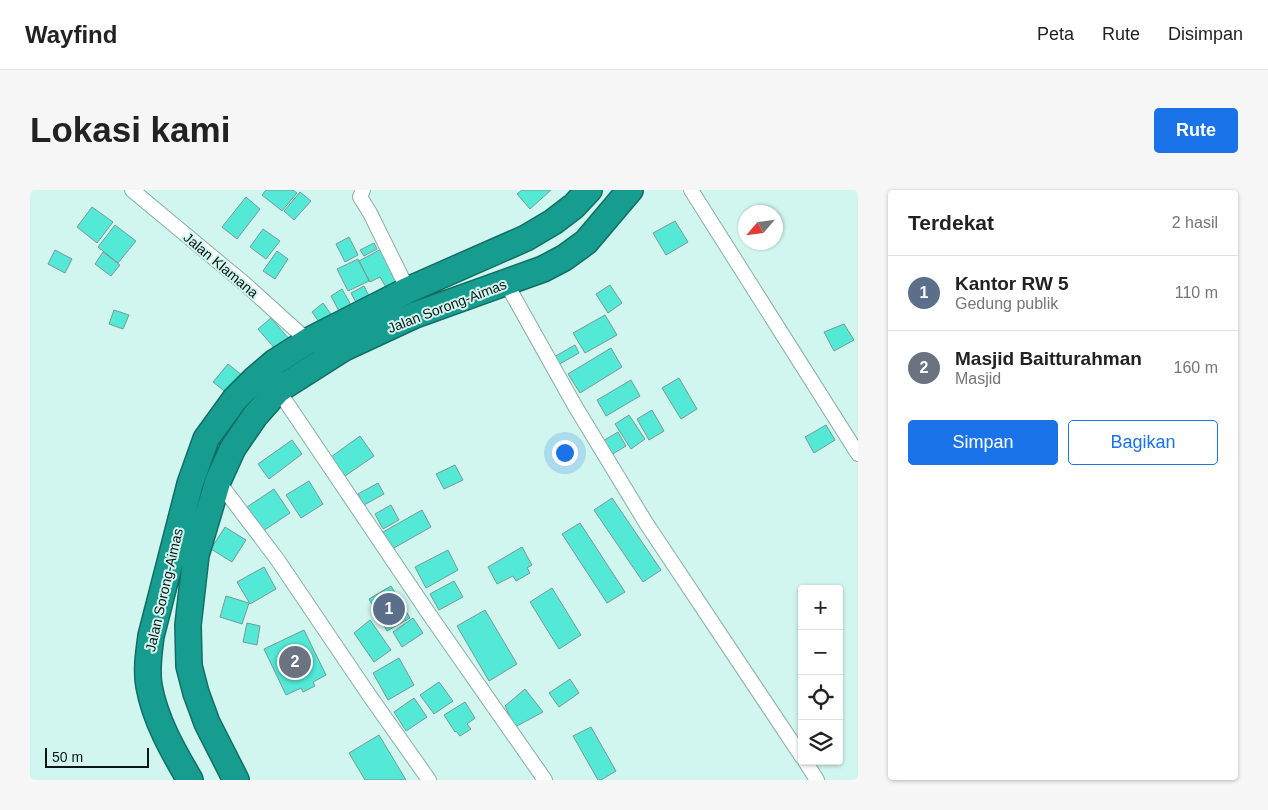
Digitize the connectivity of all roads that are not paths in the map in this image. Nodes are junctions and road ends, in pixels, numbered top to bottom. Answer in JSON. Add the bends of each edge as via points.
{"nodes":[{"id":1,"x":132,"y":190,"type":"edge"},
{"id":2,"x":363,"y":190,"type":"edge"},
{"id":3,"x":590,"y":190,"type":"edge"},
{"id":4,"x":630,"y":190,"type":"edge"},
{"id":5,"x":691,"y":190,"type":"edge"},
{"id":6,"x":506,"y":283,"type":"junction"},
{"id":7,"x":408,"y":290,"type":"junction"},
{"id":8,"x":308,"y":341,"type":"junction"},
{"id":9,"x":278,"y":390,"type":"junction"},
{"id":10,"x":858,"y":454,"type":"edge"},
{"id":11,"x":218,"y":481,"type":"junction"},
{"id":12,"x":798,"y":751,"type":"edge"},
{"id":13,"x":807,"y":765,"type":"edge"},
{"id":14,"x":190,"y":780,"type":"edge"},
{"id":15,"x":236,"y":780,"type":"edge"},
{"id":16,"x":429,"y":780,"type":"edge"},
{"id":17,"x":545,"y":780,"type":"edge"},
{"id":18,"x":817,"y":780,"type":"edge"}],
"edges":[{"from":1,"to":8,"type":"street","name":"Jalan Klamana"},
{"from":2,"to":7,"type":"street","via":[[360,197]]},
{"from":3,"to":7,"type":"highway","name":"Jalan Sorong-Aimas","via":[[574,206],[526,238]]},
{"from":4,"to":6,"type":"highway","name":"Jalan Sorong-Aimas","via":[[578,248],[543,269]]},
{"from":5,"to":10,"type":"street"},
{"from":6,"to":9,"type":"highway","name":"Jalan Sorong-Aimas","via":[[415,315],[344,348]]},
{"from":6,"to":12,"type":"street","via":[[646,523]]},
{"from":7,"to":8,"type":"highway","name":"Jalan Sorong-Aimas"},
{"from":8,"to":14,"type":"highway","name":"Jalan Sorong-Aimas","via":[[275,362],[235,399],[206,439],[190,484],[151,636],[148,684],[158,719]]},
{"from":9,"to":11,"type":"highway","name":"Jalan Sorong-Aimas","via":[[233,448]]},
{"from":9,"to":17,"type":"street"},
{"from":11,"to":15,"type":"highway","name":"Jalan Sorong-Aimas","via":[[196,555],[188,625],[189,666],[207,723]]},
{"from":11,"to":16,"type":"street","via":[[278,559]]},
{"from":13,"to":18,"type":"street"}]}
